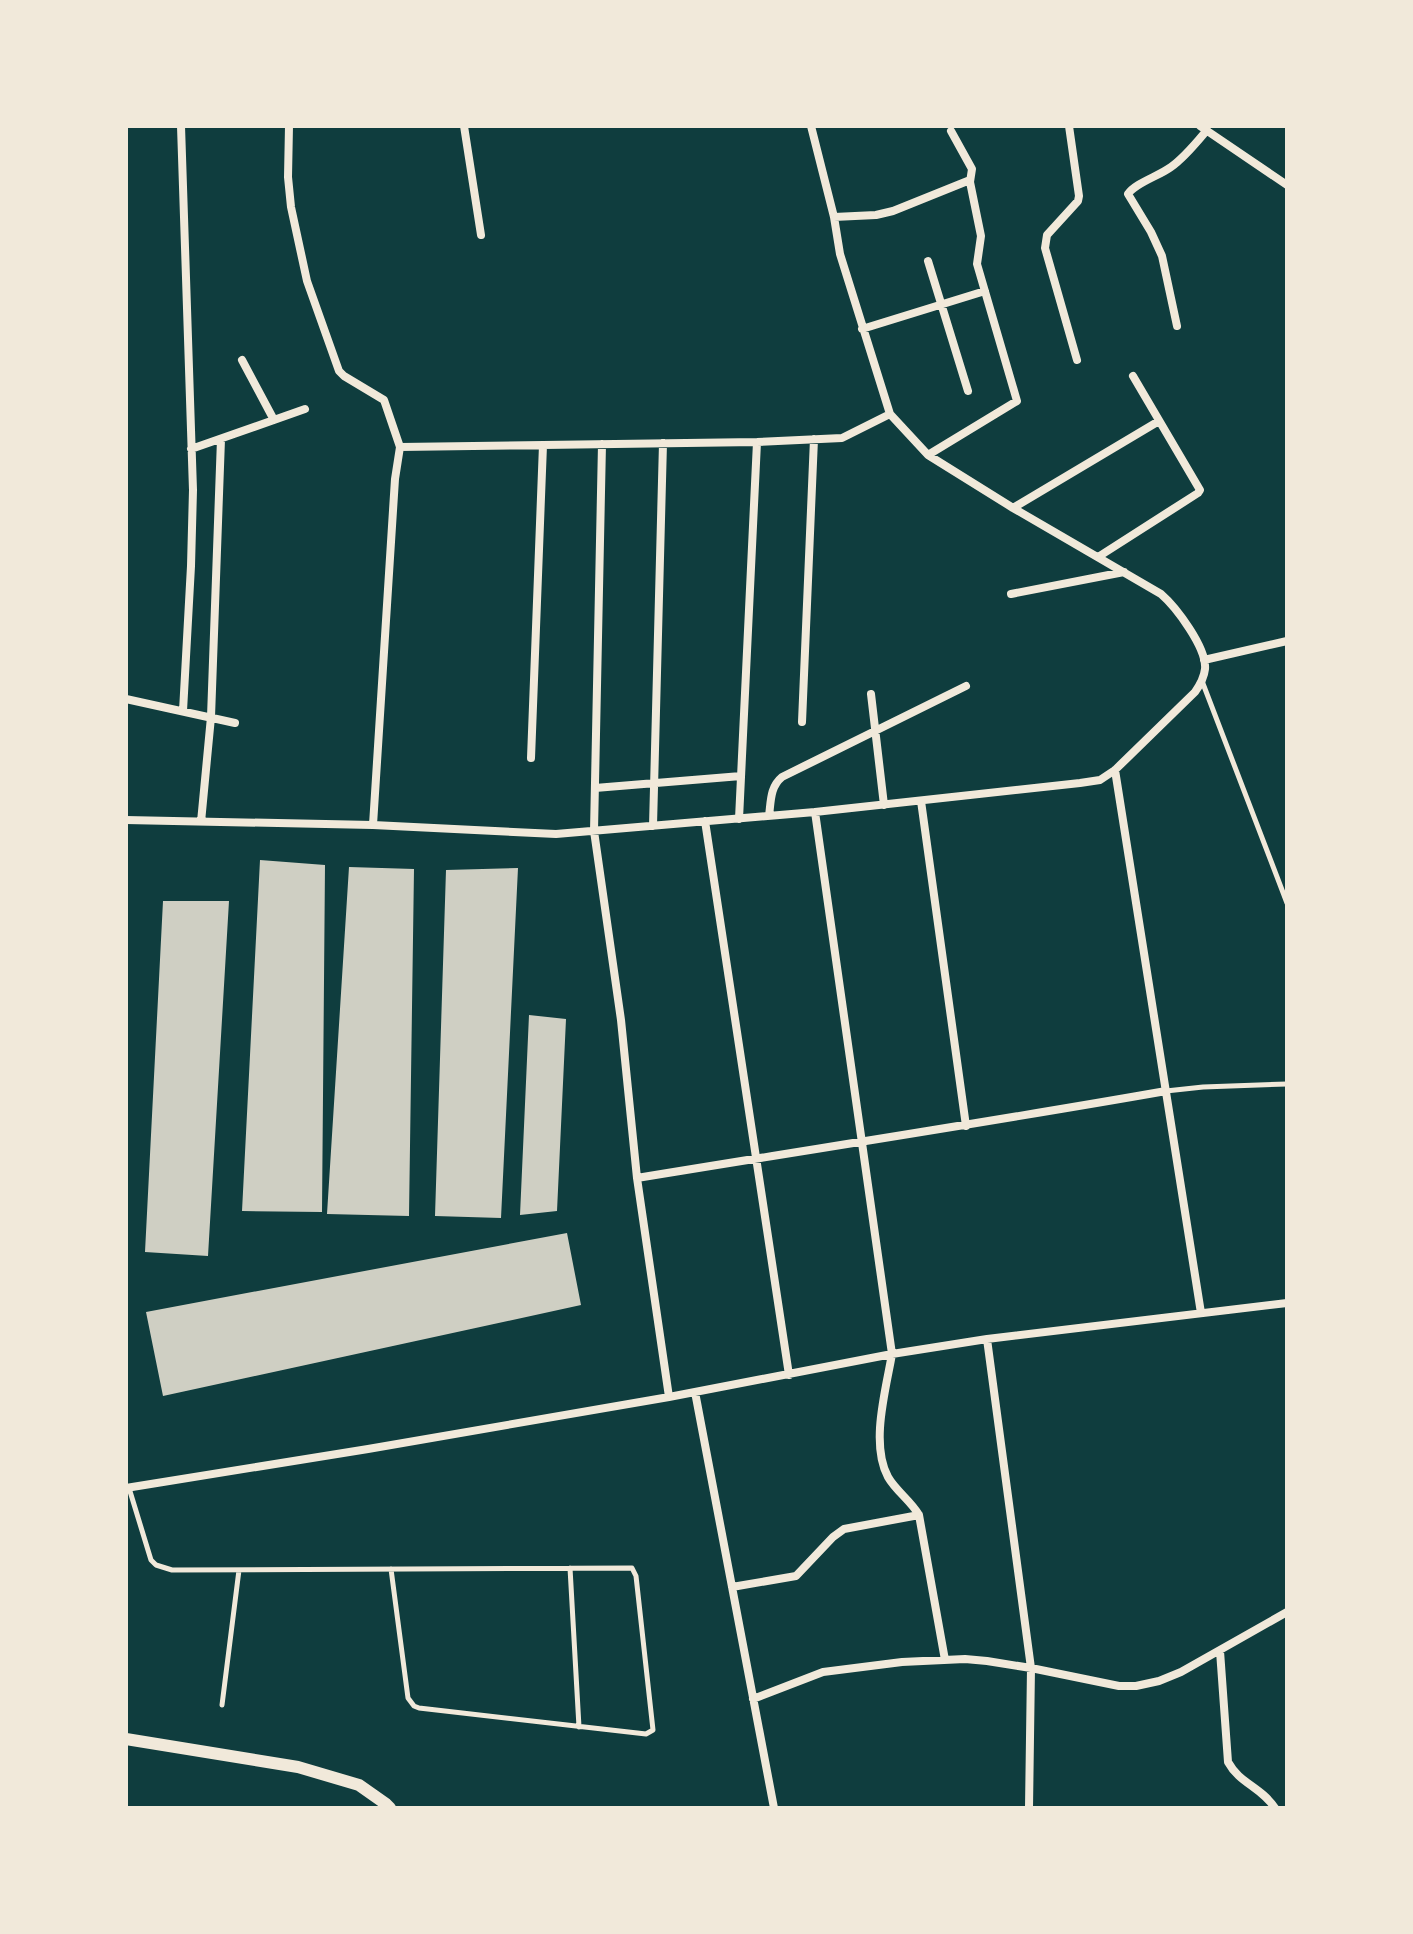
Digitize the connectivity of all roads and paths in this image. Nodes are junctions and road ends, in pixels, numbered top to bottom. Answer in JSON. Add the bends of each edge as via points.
{"nodes":[{"id":1,"x":181,"y":126,"type":"edge"},
{"id":2,"x":289,"y":126,"type":"edge"},
{"id":3,"x":464,"y":126,"type":"edge"},
{"id":4,"x":811,"y":126,"type":"edge"},
{"id":5,"x":1069,"y":126,"type":"edge"},
{"id":6,"x":1204,"y":128,"type":"edge"},
{"id":7,"x":951,"y":131,"type":"dead end"},
{"id":8,"x":970,"y":180,"type":"junction"},
{"id":9,"x":1287,"y":185,"type":"edge"},
{"id":10,"x":834,"y":217,"type":"junction"},
{"id":11,"x":481,"y":235,"type":"dead end"},
{"id":12,"x":928,"y":261,"type":"dead end"},
{"id":13,"x":985,"y":291,"type":"junction"},
{"id":14,"x":942,"y":304,"type":"junction"},
{"id":15,"x":1177,"y":326,"type":"dead end"},
{"id":16,"x":862,"y":329,"type":"junction"},
{"id":17,"x":242,"y":360,"type":"dead end"},
{"id":18,"x":1077,"y":360,"type":"dead end"},
{"id":19,"x":1133,"y":376,"type":"dead end"},
{"id":20,"x":968,"y":391,"type":"dead end"},
{"id":21,"x":305,"y":409,"type":"dead end"},
{"id":22,"x":890,"y":414,"type":"junction"},
{"id":23,"x":274,"y":420,"type":"junction"},
{"id":24,"x":1159,"y":421,"type":"junction"},
{"id":25,"x":221,"y":439,"type":"junction"},
{"id":26,"x":814,"y":439,"type":"junction"},
{"id":27,"x":757,"y":442,"type":"junction"},
{"id":28,"x":663,"y":443,"type":"junction"},
{"id":29,"x":602,"y":444,"type":"junction"},
{"id":30,"x":543,"y":445,"type":"junction"},
{"id":31,"x":400,"y":447,"type":"junction"},
{"id":32,"x":191,"y":449,"type":"junction"},
{"id":33,"x":928,"y":455,"type":"junction"},
{"id":34,"x":1013,"y":508,"type":"junction"},
{"id":35,"x":1098,"y":557,"type":"junction"},
{"id":36,"x":1124,"y":572,"type":"junction"},
{"id":37,"x":1011,"y":594,"type":"dead end"},
{"id":38,"x":1287,"y":641,"type":"edge"},
{"id":39,"x":1204,"y":660,"type":"junction"},
{"id":40,"x":1202,"y":681,"type":"junction"},
{"id":41,"x":966,"y":686,"type":"dead end"},
{"id":42,"x":871,"y":694,"type":"dead end"},
{"id":43,"x":126,"y":699,"type":"edge"},
{"id":44,"x":183,"y":711,"type":"junction"},
{"id":45,"x":211,"y":717,"type":"junction"},
{"id":46,"x":802,"y":722,"type":"dead end"},
{"id":47,"x":235,"y":723,"type":"dead end"},
{"id":48,"x":875,"y":731,"type":"junction"},
{"id":49,"x":531,"y":758,"type":"dead end"},
{"id":50,"x":1115,"y":770,"type":"junction"},
{"id":51,"x":741,"y":776,"type":"junction"},
{"id":52,"x":654,"y":782,"type":"junction"},
{"id":53,"x":595,"y":788,"type":"junction"},
{"id":54,"x":921,"y":801,"type":"junction"},
{"id":55,"x":884,"y":805,"type":"junction"},
{"id":56,"x":815,"y":812,"type":"junction"},
{"id":57,"x":769,"y":816,"type":"junction"},
{"id":58,"x":739,"y":819,"type":"junction"},
{"id":59,"x":126,"y":820,"type":"edge"},
{"id":60,"x":705,"y":821,"type":"junction"},
{"id":61,"x":201,"y":822,"type":"junction"},
{"id":62,"x":373,"y":825,"type":"junction"},
{"id":63,"x":653,"y":826,"type":"junction"},
{"id":64,"x":594,"y":831,"type":"junction"},
{"id":65,"x":1287,"y":903,"type":"edge"},
{"id":66,"x":1287,"y":1084,"type":"edge"},
{"id":67,"x":1166,"y":1091,"type":"junction"},
{"id":68,"x":966,"y":1126,"type":"junction"},
{"id":69,"x":863,"y":1140,"type":"junction"},
{"id":70,"x":757,"y":1158,"type":"junction"},
{"id":71,"x":637,"y":1178,"type":"junction"},
{"id":72,"x":1287,"y":1303,"type":"edge"},
{"id":73,"x":1201,"y":1313,"type":"junction"},
{"id":74,"x":987,"y":1339,"type":"junction"},
{"id":75,"x":892,"y":1354,"type":"junction"},
{"id":76,"x":789,"y":1375,"type":"junction"},
{"id":77,"x":695,"y":1392,"type":"junction"},
{"id":78,"x":669,"y":1397,"type":"junction"},
{"id":79,"x":127,"y":1488,"type":"edge"},
{"id":80,"x":919,"y":1515,"type":"junction"},
{"id":81,"x":570,"y":1568,"type":"junction"},
{"id":82,"x":391,"y":1569,"type":"junction"},
{"id":83,"x":239,"y":1570,"type":"junction"},
{"id":84,"x":732,"y":1587,"type":"junction"},
{"id":85,"x":1287,"y":1612,"type":"edge"},
{"id":86,"x":1220,"y":1651,"type":"junction"},
{"id":87,"x":945,"y":1660,"type":"junction"},
{"id":88,"x":1031,"y":1668,"type":"junction"},
{"id":89,"x":753,"y":1699,"type":"junction"},
{"id":90,"x":222,"y":1705,"type":"dead end"},
{"id":91,"x":579,"y":1727,"type":"junction"},
{"id":92,"x":126,"y":1739,"type":"edge"},
{"id":93,"x":390,"y":1808,"type":"edge"},
{"id":94,"x":774,"y":1808,"type":"edge"},
{"id":95,"x":1029,"y":1808,"type":"edge"},
{"id":96,"x":1275,"y":1808,"type":"edge"}],
"edges":[{"from":1,"to":32,"type":"street"},
{"from":2,"to":31,"type":"street","via":[[289,195],[314,304],[339,371],[384,400]]},
{"from":3,"to":11,"type":"street"},
{"from":4,"to":10,"type":"street"},
{"from":5,"to":18,"type":"street","via":[[1079,196],[1047,235],[1045,248]]},
{"from":6,"to":9,"type":"street"},
{"from":6,"to":15,"type":"street","via":[[1171,168],[1128,194],[1162,256]]},
{"from":7,"to":8,"type":"street","via":[[971,167]]},
{"from":8,"to":10,"type":"street","via":[[893,211]]},
{"from":8,"to":13,"type":"street","via":[[981,236],[977,264]]},
{"from":10,"to":16,"type":"street"},
{"from":12,"to":14,"type":"street"},
{"from":13,"to":14,"type":"street"},
{"from":13,"to":33,"type":"street","via":[[1017,401]]},
{"from":14,"to":16,"type":"street"},
{"from":14,"to":20,"type":"street"},
{"from":16,"to":22,"type":"street"},
{"from":17,"to":23,"type":"street"},
{"from":19,"to":24,"type":"street"},
{"from":21,"to":23,"type":"street"},
{"from":22,"to":26,"type":"street","via":[[842,438]]},
{"from":22,"to":33,"type":"street"},
{"from":23,"to":25,"type":"street"},
{"from":24,"to":34,"type":"street"},
{"from":24,"to":35,"type":"street","via":[[1200,490]]},
{"from":25,"to":32,"type":"street"},
{"from":25,"to":45,"type":"street"},
{"from":26,"to":27,"type":"street"},
{"from":26,"to":46,"type":"street"},
{"from":27,"to":28,"type":"street"},
{"from":27,"to":51,"type":"street"},
{"from":28,"to":29,"type":"street"},
{"from":28,"to":52,"type":"street"},
{"from":29,"to":30,"type":"street"},
{"from":29,"to":53,"type":"street"},
{"from":30,"to":31,"type":"street"},
{"from":30,"to":49,"type":"street"},
{"from":31,"to":62,"type":"street"},
{"from":32,"to":44,"type":"street"},
{"from":33,"to":34,"type":"street"},
{"from":34,"to":35,"type":"street"},
{"from":35,"to":36,"type":"street"},
{"from":36,"to":37,"type":"street"},
{"from":36,"to":39,"type":"street","via":[[1172,604]]},
{"from":38,"to":39,"type":"street"},
{"from":39,"to":40,"type":"street"},
{"from":40,"to":50,"type":"street"},
{"from":40,"to":65,"type":"lane"},
{"from":41,"to":48,"type":"street"},
{"from":42,"to":48,"type":"street"},
{"from":43,"to":44,"type":"street"},
{"from":44,"to":45,"type":"street"},
{"from":45,"to":47,"type":"street"},
{"from":45,"to":61,"type":"street"},
{"from":48,"to":55,"type":"street"},
{"from":48,"to":57,"type":"street","via":[[782,777],[772,790]]},
{"from":50,"to":54,"type":"street","via":[[1100,780]]},
{"from":50,"to":67,"type":"street"},
{"from":51,"to":52,"type":"street"},
{"from":51,"to":58,"type":"street"},
{"from":52,"to":53,"type":"street"},
{"from":52,"to":63,"type":"street"},
{"from":53,"to":64,"type":"street"},
{"from":54,"to":55,"type":"street"},
{"from":54,"to":68,"type":"street"},
{"from":55,"to":56,"type":"street"},
{"from":56,"to":57,"type":"street"},
{"from":56,"to":69,"type":"street"},
{"from":57,"to":58,"type":"street"},
{"from":58,"to":60,"type":"street"},
{"from":59,"to":61,"type":"street"},
{"from":60,"to":63,"type":"street"},
{"from":60,"to":70,"type":"street"},
{"from":61,"to":62,"type":"street"},
{"from":62,"to":64,"type":"street","via":[[556,834]]},
{"from":63,"to":64,"type":"street"},
{"from":64,"to":71,"type":"street"},
{"from":66,"to":67,"type":"lane"},
{"from":67,"to":68,"type":"street"},
{"from":67,"to":73,"type":"street"},
{"from":68,"to":69,"type":"street"},
{"from":69,"to":70,"type":"street"},
{"from":69,"to":75,"type":"street"},
{"from":70,"to":71,"type":"street"},
{"from":70,"to":76,"type":"street"},
{"from":71,"to":78,"type":"street"},
{"from":72,"to":73,"type":"street"},
{"from":73,"to":74,"type":"street"},
{"from":74,"to":75,"type":"street"},
{"from":74,"to":88,"type":"street"},
{"from":75,"to":76,"type":"street"},
{"from":75,"to":80,"type":"street","via":[[881,1459],[892,1483]]},
{"from":76,"to":77,"type":"street"},
{"from":77,"to":78,"type":"street"},
{"from":77,"to":84,"type":"street"},
{"from":78,"to":79,"type":"street"},
{"from":79,"to":83,"type":"lane","via":[[156,1565],[172,1570]]},
{"from":80,"to":84,"type":"street","via":[[844,1529],[796,1576]]},
{"from":80,"to":87,"type":"street"},
{"from":81,"to":82,"type":"lane"},
{"from":81,"to":91,"type":"lane"},
{"from":81,"to":91,"type":"lane","via":[[635,1570],[653,1730],[646,1734]]},
{"from":82,"to":83,"type":"lane"},
{"from":82,"to":91,"type":"lane","via":[[408,1698],[414,1706]]},
{"from":83,"to":90,"type":"lane"},
{"from":84,"to":89,"type":"street"},
{"from":85,"to":86,"type":"street"},
{"from":86,"to":88,"type":"street","via":[[1181,1672],[1136,1686]]},
{"from":86,"to":96,"type":"street","via":[[1228,1762]]},
{"from":87,"to":88,"type":"street"},
{"from":87,"to":89,"type":"street","via":[[823,1672]]},
{"from":88,"to":95,"type":"street"},
{"from":89,"to":94,"type":"street"},
{"from":92,"to":93,"type":"street","via":[[298,1767],[359,1785]]}]}
